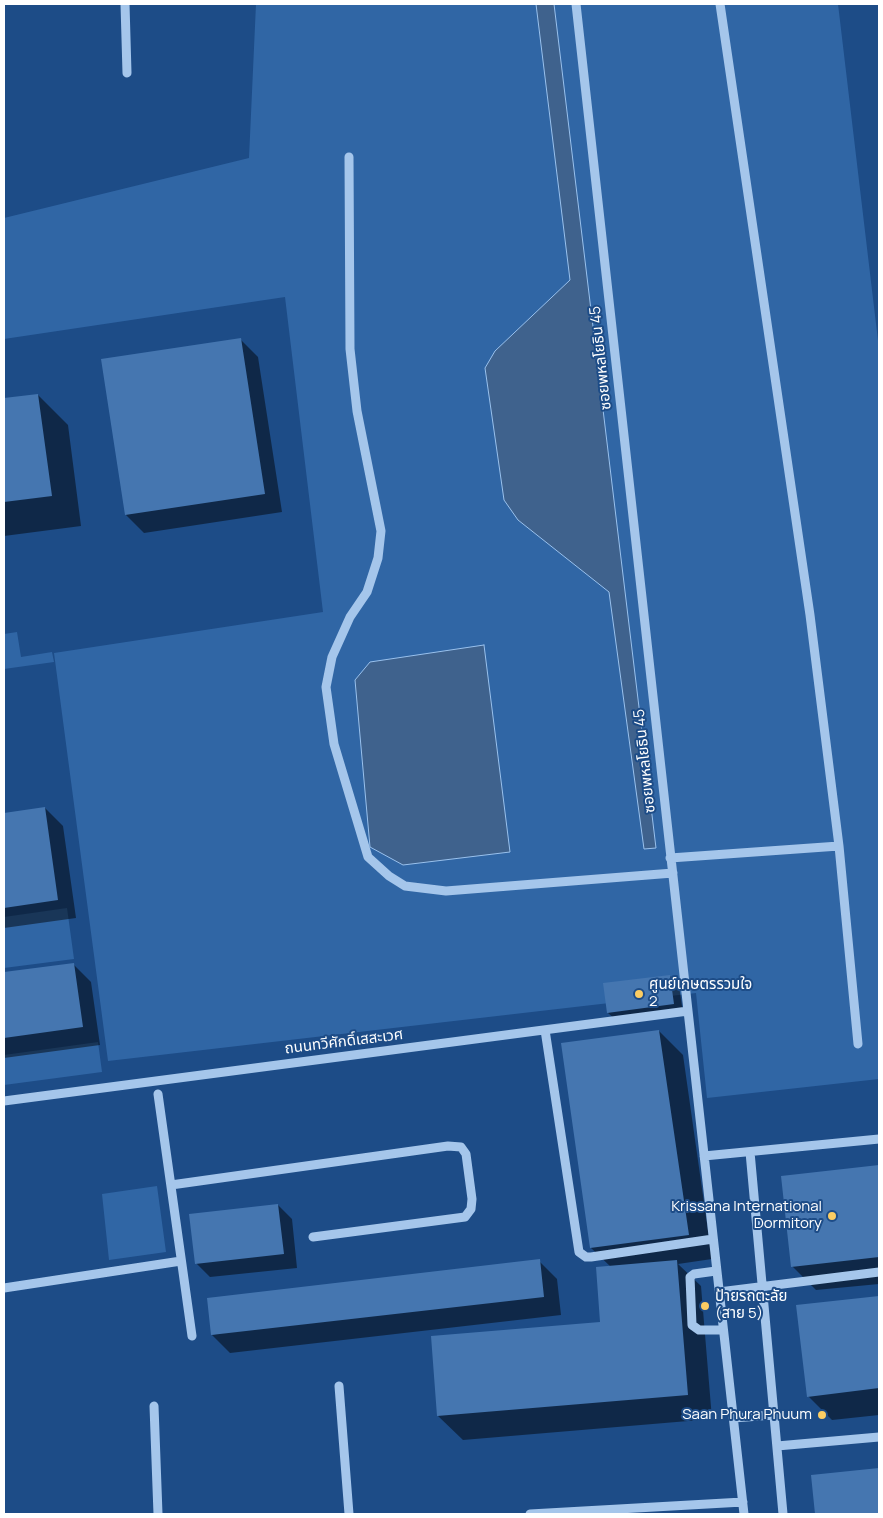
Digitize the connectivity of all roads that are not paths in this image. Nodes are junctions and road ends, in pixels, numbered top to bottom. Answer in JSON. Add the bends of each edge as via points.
{"nodes":[{"id":1,"x":125,"y":4,"type":"edge"},
{"id":2,"x":576,"y":4,"type":"edge"},
{"id":3,"x":720,"y":4,"type":"edge"},
{"id":4,"x":127,"y":73,"type":"dead end"},
{"id":5,"x":349,"y":157,"type":"dead end"},
{"id":6,"x":839,"y":846,"type":"junction"},
{"id":7,"x":670,"y":858,"type":"junction"},
{"id":8,"x":673,"y":873,"type":"junction"},
{"id":9,"x":688,"y":1011,"type":"junction"},
{"id":10,"x":545,"y":1030,"type":"junction"},
{"id":11,"x":858,"y":1044,"type":"dead end"},
{"id":12,"x":158,"y":1094,"type":"dead end"},
{"id":13,"x":4,"y":1100,"type":"edge"},
{"id":14,"x":879,"y":1139,"type":"edge"},
{"id":15,"x":750,"y":1152,"type":"junction"},
{"id":16,"x":704,"y":1156,"type":"junction"},
{"id":17,"x":170,"y":1185,"type":"junction"},
{"id":18,"x":313,"y":1237,"type":"dead end"},
{"id":19,"x":713,"y":1239,"type":"junction"},
{"id":20,"x":181,"y":1261,"type":"junction"},
{"id":21,"x":716,"y":1270,"type":"junction"},
{"id":22,"x":879,"y":1272,"type":"edge"},
{"id":23,"x":762,"y":1286,"type":"junction"},
{"id":24,"x":4,"y":1288,"type":"edge"},
{"id":25,"x":719,"y":1292,"type":"junction"},
{"id":26,"x":723,"y":1330,"type":"junction"},
{"id":27,"x":192,"y":1336,"type":"dead end"},
{"id":28,"x":339,"y":1386,"type":"dead end"},
{"id":29,"x":154,"y":1406,"type":"dead end"},
{"id":30,"x":773,"y":1415,"type":"junction"},
{"id":31,"x":733,"y":1418,"type":"junction"},
{"id":32,"x":879,"y":1437,"type":"edge"},
{"id":33,"x":777,"y":1446,"type":"junction"},
{"id":34,"x":742,"y":1502,"type":"junction"},
{"id":35,"x":158,"y":1514,"type":"edge"},
{"id":36,"x":349,"y":1514,"type":"edge"},
{"id":37,"x":530,"y":1514,"type":"edge"},
{"id":38,"x":744,"y":1514,"type":"edge"},
{"id":39,"x":782,"y":1514,"type":"edge"}],
"edges":[{"from":1,"to":4,"type":"street"},
{"from":2,"to":7,"type":"street","name":"ซอยพหลโยธิน 45"},
{"from":3,"to":6,"type":"street","via":[[810,616]]},
{"from":5,"to":8,"type":"street","via":[[350,349],[357,411],[381,531],[378,558],[367,592],[350,617],[332,657],[326,687],[334,744],[368,857],[405,886],[446,891]]},
{"from":6,"to":7,"type":"street"},
{"from":6,"to":11,"type":"street"},
{"from":7,"to":8,"type":"street","name":"ซอยพหลโยธิน 45"},
{"from":8,"to":9,"type":"street","name":"ซอยพหลโยธิน 45"},
{"from":9,"to":10,"type":"street","name":"ถนนทวีศักดิ์เสสะเวศ"},
{"from":9,"to":16,"type":"street","name":"ซอยพหลโยธิน 45"},
{"from":10,"to":13,"type":"street","name":"ถนนทวีศักดิ์เสสะเวศ"},
{"from":10,"to":19,"type":"street","via":[[579,1252],[591,1257]]},
{"from":12,"to":17,"type":"street"},
{"from":14,"to":15,"type":"street"},
{"from":15,"to":16,"type":"street"},
{"from":15,"to":23,"type":"street"},
{"from":16,"to":19,"type":"street","name":"ซอยพหลโยธิน 45"},
{"from":17,"to":18,"type":"street","via":[[448,1146],[461,1147],[466,1154],[472,1199],[471,1209],[465,1217]]},
{"from":17,"to":20,"type":"street"},
{"from":19,"to":21,"type":"street","name":"ซอยพหลโยธิน 45"},
{"from":20,"to":24,"type":"street"},
{"from":20,"to":27,"type":"street"},
{"from":21,"to":25,"type":"street","name":"ซอยพหลโยธิน 45"},
{"from":21,"to":26,"type":"street","via":[[690,1277],[692,1325],[699,1330]]},
{"from":22,"to":23,"type":"street"},
{"from":23,"to":25,"type":"street"},
{"from":23,"to":30,"type":"street"},
{"from":25,"to":26,"type":"street","name":"ซอยพหลโยธิน 45"},
{"from":26,"to":31,"type":"street","name":"ซอยพหลโยธิน 45"},
{"from":28,"to":36,"type":"street"},
{"from":29,"to":35,"type":"street"},
{"from":30,"to":31,"type":"street"},
{"from":30,"to":33,"type":"street"},
{"from":31,"to":34,"type":"street","name":"ซอยพหลโยธิน 45"},
{"from":32,"to":33,"type":"street"},
{"from":33,"to":39,"type":"street"},
{"from":34,"to":37,"type":"street"},
{"from":34,"to":38,"type":"street","name":"ซอยพหลโยธิน 45"}]}
